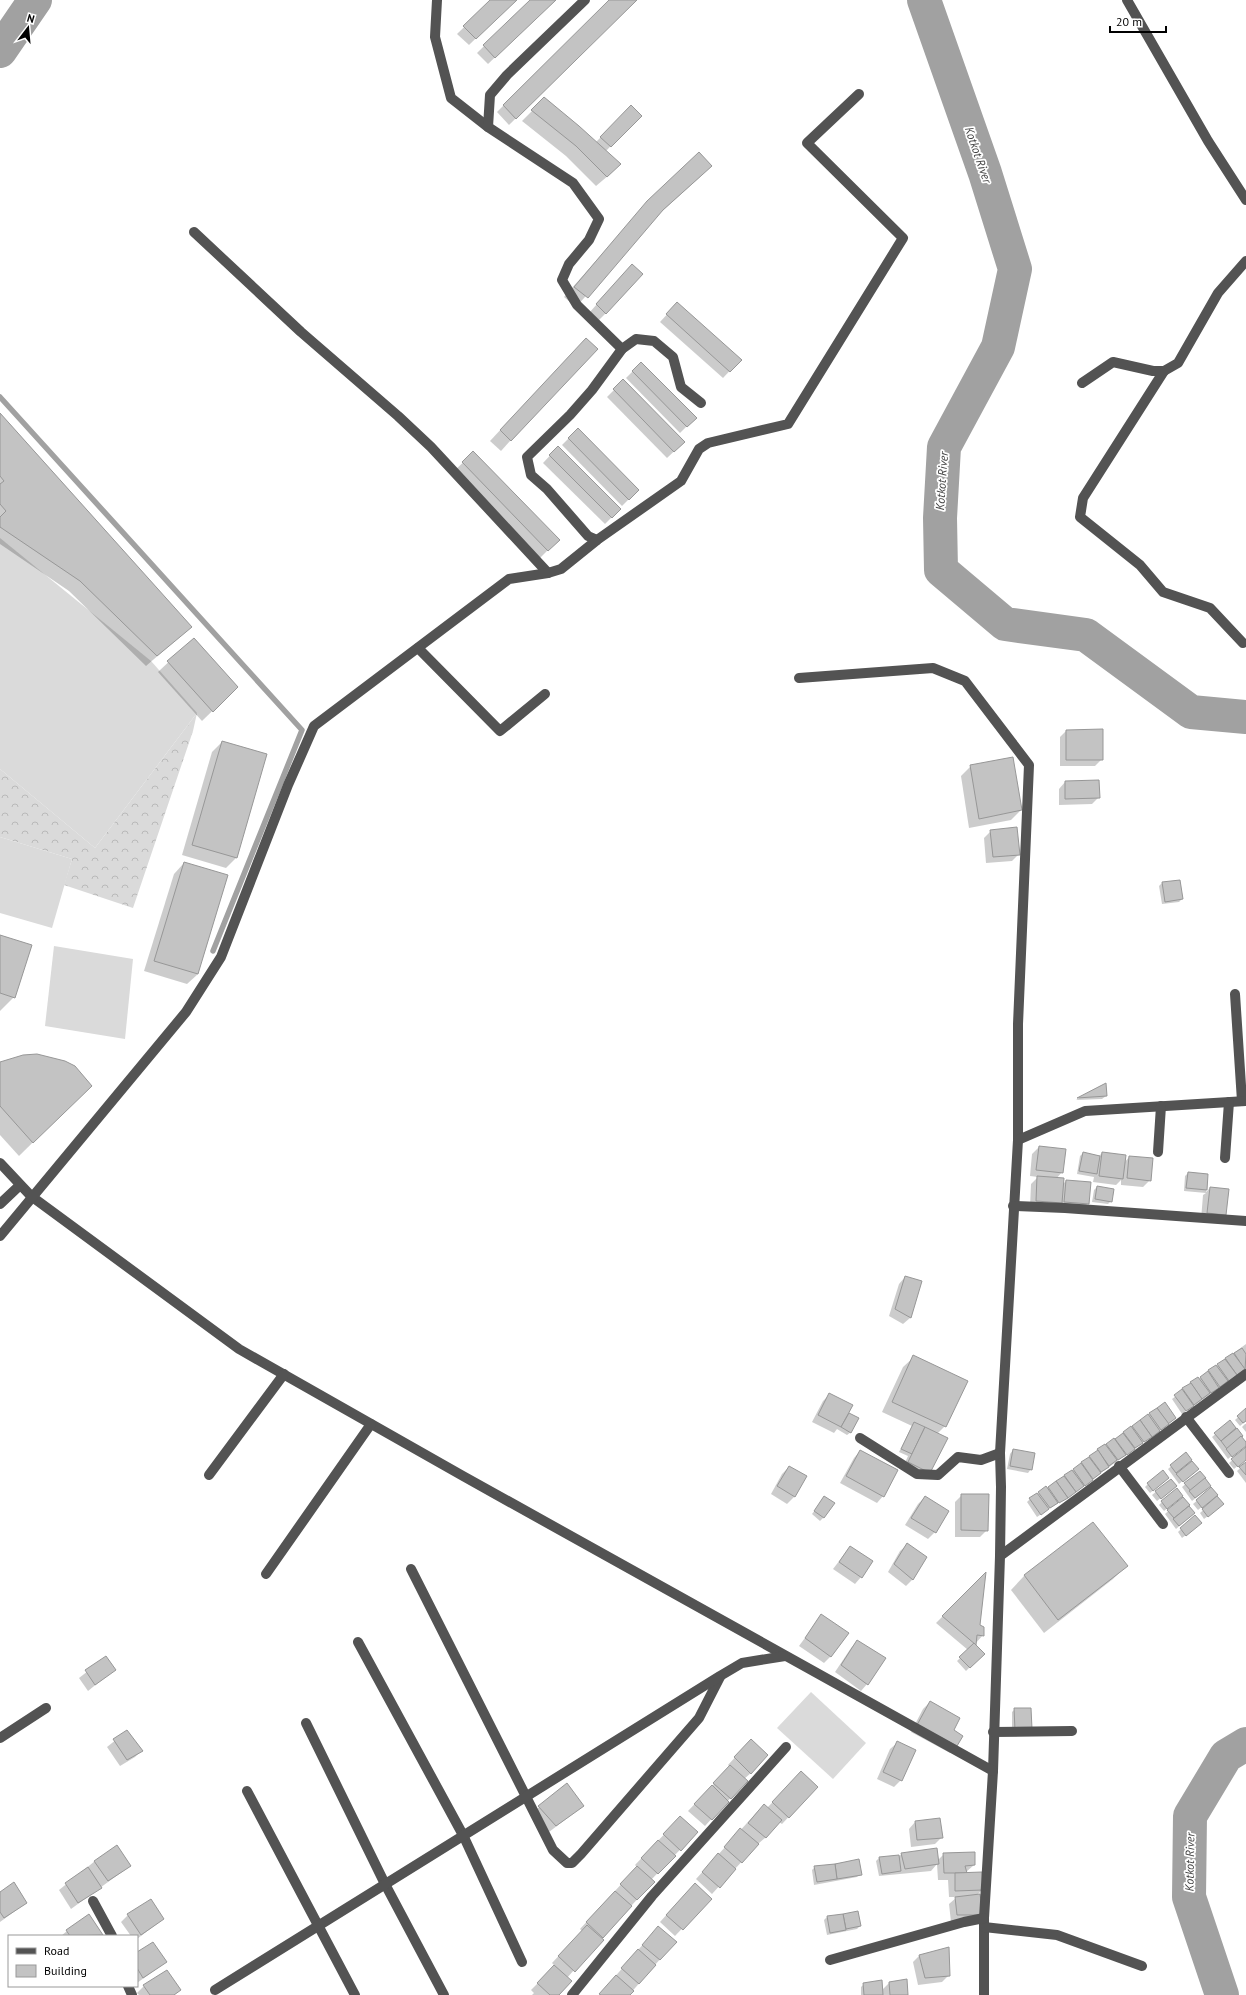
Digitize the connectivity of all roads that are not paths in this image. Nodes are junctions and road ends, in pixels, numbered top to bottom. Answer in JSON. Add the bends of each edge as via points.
{"nodes":[{"id":1,"x":437,"y":0,"type":"edge"},
{"id":2,"x":585,"y":0,"type":"edge"},
{"id":3,"x":1127,"y":0,"type":"edge"},
{"id":4,"x":859,"y":94,"type":"dead end"},
{"id":5,"x":488,"y":127,"type":"junction"},
{"id":6,"x":1246,"y":200,"type":"edge"},
{"id":7,"x":194,"y":232,"type":"dead end"},
{"id":8,"x":1246,"y":261,"type":"edge"},
{"id":9,"x":622,"y":349,"type":"junction"},
{"id":10,"x":1164,"y":371,"type":"junction"},
{"id":11,"x":1082,"y":383,"type":"dead end"},
{"id":12,"x":701,"y":403,"type":"dead end"},
{"id":13,"x":597,"y":540,"type":"junction"},
{"id":14,"x":548,"y":573,"type":"junction"},
{"id":15,"x":1243,"y":643,"type":"dead end"},
{"id":16,"x":418,"y":648,"type":"junction"},
{"id":17,"x":799,"y":678,"type":"dead end"},
{"id":18,"x":545,"y":694,"type":"dead end"},
{"id":19,"x":1235,"y":994,"type":"dead end"},
{"id":20,"x":1244,"y":1101,"type":"edge"},
{"id":21,"x":1229,"y":1102,"type":"junction"},
{"id":22,"x":1161,"y":1106,"type":"junction"},
{"id":23,"x":1018,"y":1140,"type":"junction"},
{"id":24,"x":1158,"y":1152,"type":"dead end"},
{"id":25,"x":1225,"y":1158,"type":"dead end"},
{"id":26,"x":0,"y":1163,"type":"edge"},
{"id":27,"x":20,"y":1185,"type":"junction"},
{"id":28,"x":31,"y":1196,"type":"junction"},
{"id":29,"x":0,"y":1204,"type":"edge"},
{"id":30,"x":1013,"y":1206,"type":"junction"},
{"id":31,"x":1246,"y":1221,"type":"edge"},
{"id":32,"x":0,"y":1236,"type":"edge"},
{"id":33,"x":284,"y":1374,"type":"junction"},
{"id":34,"x":1246,"y":1374,"type":"edge"},
{"id":35,"x":1186,"y":1417,"type":"junction"},
{"id":36,"x":371,"y":1424,"type":"junction"},
{"id":37,"x":860,"y":1438,"type":"dead end"},
{"id":38,"x":1000,"y":1453,"type":"junction"},
{"id":39,"x":1119,"y":1466,"type":"junction"},
{"id":40,"x":1230,"y":1473,"type":"dead end"},
{"id":41,"x":209,"y":1475,"type":"dead end"},
{"id":42,"x":1163,"y":1524,"type":"dead end"},
{"id":43,"x":1000,"y":1556,"type":"junction"},
{"id":44,"x":411,"y":1569,"type":"dead end"},
{"id":45,"x":266,"y":1574,"type":"dead end"},
{"id":46,"x":358,"y":1642,"type":"dead end"},
{"id":47,"x":785,"y":1656,"type":"junction"},
{"id":48,"x":720,"y":1676,"type":"junction"},
{"id":49,"x":46,"y":1708,"type":"dead end"},
{"id":50,"x":306,"y":1723,"type":"dead end"},
{"id":51,"x":1072,"y":1731,"type":"dead end"},
{"id":52,"x":993,"y":1732,"type":"junction"},
{"id":53,"x":0,"y":1738,"type":"edge"},
{"id":54,"x":786,"y":1747,"type":"dead end"},
{"id":55,"x":993,"y":1770,"type":"junction"},
{"id":56,"x":247,"y":1791,"type":"dead end"},
{"id":57,"x":526,"y":1797,"type":"junction"},
{"id":58,"x":463,"y":1836,"type":"junction"},
{"id":59,"x":386,"y":1884,"type":"junction"},
{"id":60,"x":93,"y":1901,"type":"dead end"},
{"id":61,"x":984,"y":1923,"type":"junction"},
{"id":62,"x":318,"y":1926,"type":"junction"},
{"id":63,"x":111,"y":1935,"type":"edge"},
{"id":64,"x":830,"y":1960,"type":"dead end"},
{"id":65,"x":522,"y":1962,"type":"dead end"},
{"id":66,"x":1142,"y":1966,"type":"dead end"},
{"id":67,"x":215,"y":1990,"type":"dead end"},
{"id":68,"x":355,"y":1995,"type":"edge"},
{"id":69,"x":444,"y":1995,"type":"edge"},
{"id":70,"x":572,"y":1995,"type":"edge"},
{"id":71,"x":984,"y":1995,"type":"edge"}],
"edges":[{"from":1,"to":5,"type":"street","via":[[435,37],[451,98]]},
{"from":2,"to":5,"type":"street","via":[[490,94]]},
{"from":3,"to":6,"type":"street","via":[[1208,141]]},
{"from":4,"to":13,"type":"street","via":[[808,143],[903,238],[788,424],[708,443],[699,449],[681,481]]},
{"from":5,"to":9,"type":"street","via":[[573,183],[599,219],[589,240],[569,264],[562,280],[577,305]]},
{"from":7,"to":14,"type":"street","via":[[301,332],[420,436]]},
{"from":8,"to":10,"type":"street","via":[[1218,292],[1178,363]]},
{"from":9,"to":12,"type":"street","via":[[636,339],[654,341],[673,357],[681,387]]},
{"from":9,"to":13,"type":"street","via":[[592,390],[527,457],[531,475],[547,489],[588,536]]},
{"from":10,"to":11,"type":"street","via":[[1113,362]]},
{"from":10,"to":15,"type":"street","via":[[1083,498],[1080,517],[1140,564],[1163,592],[1210,608]]},
{"from":13,"to":14,"type":"street","via":[[561,569]]},
{"from":14,"to":16,"type":"street","via":[[509,579]]},
{"from":16,"to":18,"type":"street","via":[[500,731]]},
{"from":16,"to":28,"type":"street","via":[[314,726],[288,785],[221,957],[186,1012]]},
{"from":17,"to":23,"type":"street","via":[[933,668],[965,681],[1029,765],[1018,1017]]},
{"from":19,"to":20,"type":"street"},
{"from":20,"to":21,"type":"street"},
{"from":21,"to":22,"type":"street"},
{"from":21,"to":25,"type":"street"},
{"from":22,"to":23,"type":"street","via":[[1085,1111]]},
{"from":22,"to":24,"type":"street"},
{"from":23,"to":30,"type":"street"},
{"from":26,"to":27,"type":"street"},
{"from":27,"to":28,"type":"street"},
{"from":27,"to":29,"type":"street"},
{"from":28,"to":32,"type":"street"},
{"from":28,"to":33,"type":"street","via":[[239,1349]]},
{"from":30,"to":31,"type":"street"},
{"from":30,"to":38,"type":"street"},
{"from":33,"to":36,"type":"street"},
{"from":33,"to":41,"type":"street"},
{"from":34,"to":35,"type":"street"},
{"from":35,"to":39,"type":"street"},
{"from":35,"to":40,"type":"street"},
{"from":36,"to":45,"type":"street"},
{"from":36,"to":47,"type":"street"},
{"from":37,"to":38,"type":"street","via":[[918,1474],[938,1475],[958,1457],[981,1460]]},
{"from":38,"to":43,"type":"street"},
{"from":39,"to":42,"type":"street"},
{"from":39,"to":43,"type":"street"},
{"from":43,"to":52,"type":"street"},
{"from":44,"to":57,"type":"street"},
{"from":46,"to":58,"type":"street"},
{"from":47,"to":48,"type":"street","via":[[742,1663]]},
{"from":47,"to":55,"type":"street"},
{"from":48,"to":57,"type":"street"},
{"from":48,"to":57,"type":"street","via":[[699,1718],[572,1863],[562,1860],[553,1850]]},
{"from":49,"to":53,"type":"street"},
{"from":50,"to":59,"type":"street"},
{"from":51,"to":52,"type":"street"},
{"from":52,"to":55,"type":"street"},
{"from":54,"to":70,"type":"street","via":[[652,1896]]},
{"from":55,"to":61,"type":"street"},
{"from":56,"to":62,"type":"street"},
{"from":57,"to":58,"type":"street"},
{"from":58,"to":59,"type":"street"},
{"from":58,"to":65,"type":"street"},
{"from":59,"to":62,"type":"street"},
{"from":59,"to":69,"type":"street"},
{"from":60,"to":63,"type":"street"},
{"from":61,"to":64,"type":"street","via":[[964,1922]]},
{"from":61,"to":66,"type":"street","via":[[1057,1936]]},
{"from":61,"to":71,"type":"street"},
{"from":62,"to":67,"type":"street"},
{"from":62,"to":68,"type":"street"}]}
